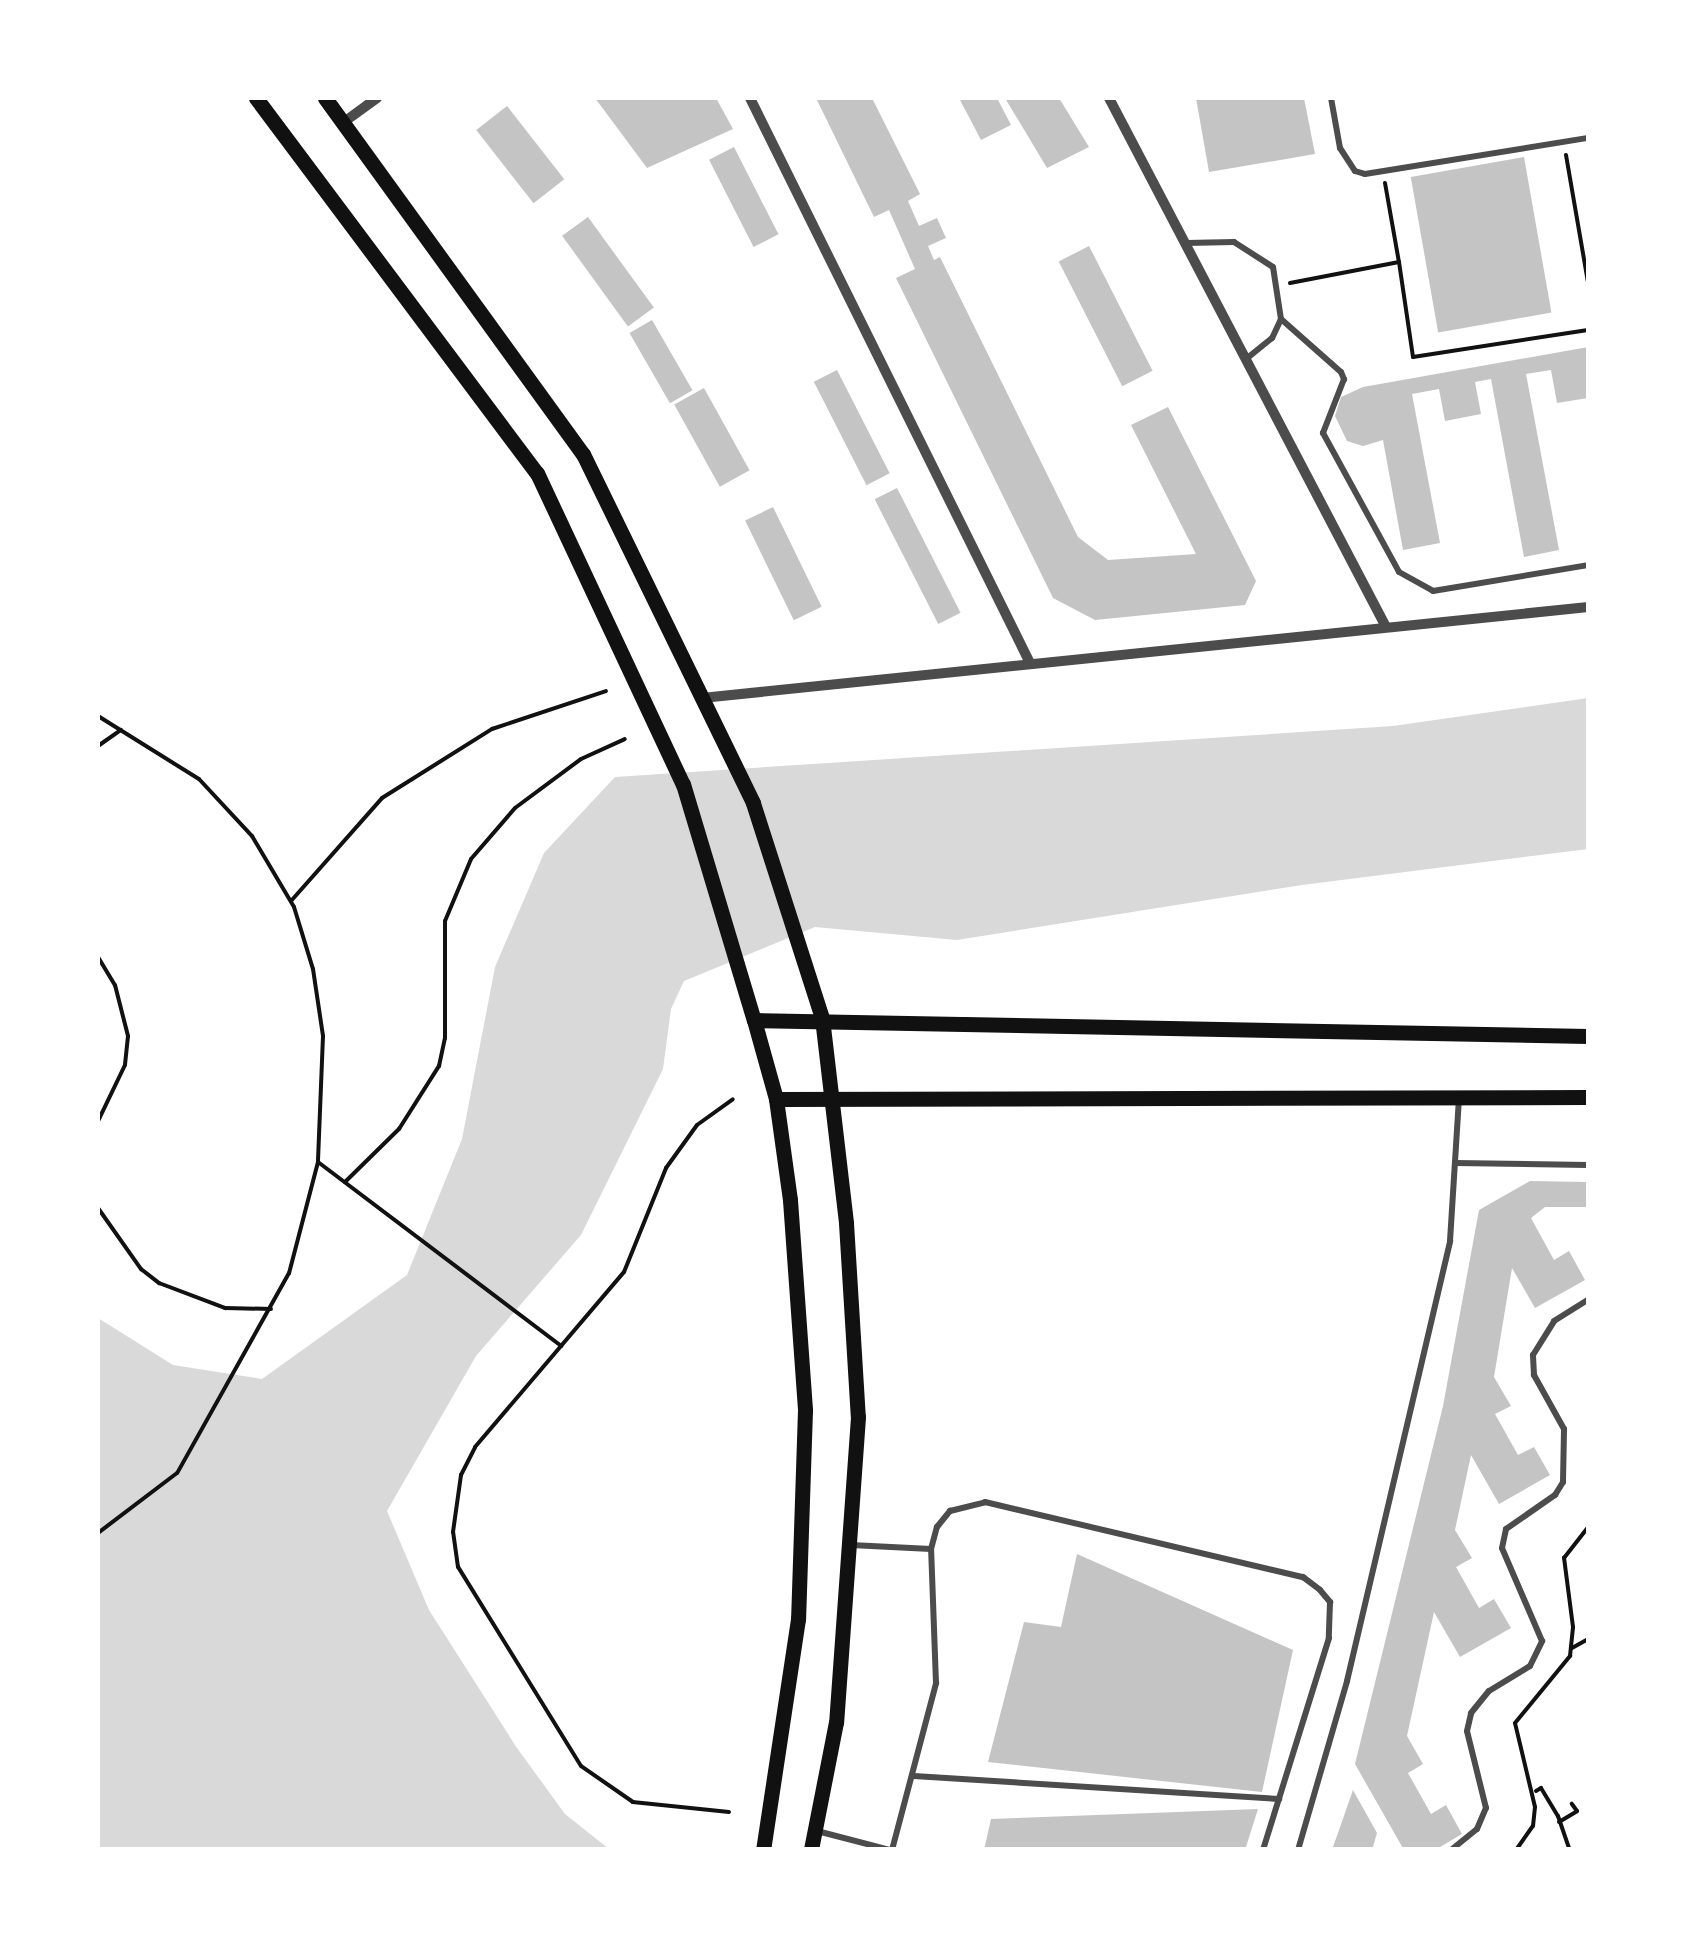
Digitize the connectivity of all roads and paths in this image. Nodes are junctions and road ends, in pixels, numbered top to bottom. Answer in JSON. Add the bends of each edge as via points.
{"nodes":[{"id":1,"x":256,"y":98,"type":"edge"},
{"id":2,"x":324,"y":98,"type":"edge"},
{"id":3,"x":376,"y":98,"type":"edge"},
{"id":4,"x":750,"y":98,"type":"edge"},
{"id":5,"x":1109,"y":98,"type":"edge"},
{"id":6,"x":1330,"y":98,"type":"edge"},
{"id":7,"x":344,"y":122,"type":"junction"},
{"id":8,"x":1588,"y":138,"type":"edge"},
{"id":9,"x":1563,"y":142,"type":"junction"},
{"id":10,"x":1383,"y":172,"type":"junction"},
{"id":11,"x":1185,"y":243,"type":"junction"},
{"id":12,"x":1399,"y":262,"type":"junction"},
{"id":13,"x":1588,"y":283,"type":"edge"},
{"id":14,"x":1280,"y":285,"type":"junction"},
{"id":15,"x":1282,"y":319,"type":"junction"},
{"id":16,"x":1588,"y":330,"type":"edge"},
{"id":17,"x":1246,"y":359,"type":"junction"},
{"id":18,"x":1588,"y":565,"type":"edge"},
{"id":19,"x":1588,"y":607,"type":"edge"},
{"id":20,"x":1386,"y":626,"type":"junction"},
{"id":21,"x":1029,"y":660,"type":"junction"},
{"id":22,"x":606,"y":690,"type":"dead end"},
{"id":23,"x":702,"y":698,"type":"junction"},
{"id":24,"x":98,"y":716,"type":"edge"},
{"id":25,"x":120,"y":730,"type":"junction"},
{"id":26,"x":625,"y":738,"type":"dead end"},
{"id":27,"x":98,"y":746,"type":"edge"},
{"id":28,"x":290,"y":901,"type":"junction"},
{"id":29,"x":98,"y":958,"type":"edge"},
{"id":30,"x":822,"y":1018,"type":"junction"},
{"id":31,"x":754,"y":1020,"type":"junction"},
{"id":32,"x":1588,"y":1036,"type":"edge"},
{"id":33,"x":1460,"y":1096,"type":"junction"},
{"id":34,"x":1588,"y":1096,"type":"edge"},
{"id":35,"x":732,"y":1099,"type":"dead end"},
{"id":36,"x":776,"y":1099,"type":"junction"},
{"id":37,"x":830,"y":1100,"type":"junction"},
{"id":38,"x":98,"y":1121,"type":"edge"},
{"id":39,"x":318,"y":1162,"type":"junction"},
{"id":40,"x":1455,"y":1163,"type":"junction"},
{"id":41,"x":1588,"y":1165,"type":"edge"},
{"id":42,"x":345,"y":1182,"type":"junction"},
{"id":43,"x":98,"y":1208,"type":"edge"},
{"id":44,"x":1588,"y":1300,"type":"edge"},
{"id":45,"x":271,"y":1309,"type":"junction"},
{"id":46,"x":561,"y":1346,"type":"junction"},
{"id":47,"x":1588,"y":1528,"type":"edge"},
{"id":48,"x":98,"y":1532,"type":"edge"},
{"id":49,"x":850,"y":1545,"type":"junction"},
{"id":50,"x":932,"y":1549,"type":"junction"},
{"id":51,"x":1588,"y":1638,"type":"edge"},
{"id":52,"x":1572,"y":1648,"type":"junction"},
{"id":53,"x":914,"y":1776,"type":"junction"},
{"id":54,"x":1534,"y":1792,"type":"junction"},
{"id":55,"x":1279,"y":1799,"type":"junction"},
{"id":56,"x":1572,"y":1804,"type":"dead end"},
{"id":57,"x":729,"y":1812,"type":"dead end"},
{"id":58,"x":1559,"y":1822,"type":"junction"},
{"id":59,"x":816,"y":1830,"type":"junction"},
{"id":60,"x":763,"y":1850,"type":"edge"},
{"id":61,"x":811,"y":1850,"type":"edge"},
{"id":62,"x":891,"y":1850,"type":"edge"},
{"id":63,"x":1263,"y":1850,"type":"edge"},
{"id":64,"x":1298,"y":1850,"type":"edge"},
{"id":65,"x":1451,"y":1850,"type":"edge"},
{"id":66,"x":1516,"y":1850,"type":"edge"},
{"id":67,"x":1570,"y":1850,"type":"edge"}],
"edges":[{"from":1,"to":31,"type":"main road","via":[[537,473],[683,784]]},
{"from":2,"to":7,"type":"main road"},
{"from":3,"to":7,"type":"street"},
{"from":4,"to":21,"type":"street"},
{"from":5,"to":11,"type":"street"},
{"from":6,"to":10,"type":"lane","via":[[1347,163],[1365,174]]},
{"from":7,"to":23,"type":"main road","via":[[583,454]]},
{"from":8,"to":9,"type":"lane"},
{"from":9,"to":10,"type":"lane"},
{"from":9,"to":13,"type":"path"},
{"from":10,"to":12,"type":"path"},
{"from":11,"to":14,"type":"lane","via":[[1234,242],[1272,267]]},
{"from":11,"to":17,"type":"street"},
{"from":12,"to":14,"type":"path"},
{"from":12,"to":16,"type":"path","via":[[1413,357]]},
{"from":14,"to":15,"type":"lane"},
{"from":15,"to":17,"type":"lane","via":[[1272,338]]},
{"from":15,"to":18,"type":"lane","via":[[1344,378],[1323,433],[1399,572],[1434,591]]},
{"from":17,"to":20,"type":"street"},
{"from":19,"to":20,"type":"street"},
{"from":20,"to":21,"type":"street"},
{"from":21,"to":23,"type":"street"},
{"from":22,"to":28,"type":"path","via":[[492,729],[382,798]]},
{"from":23,"to":30,"type":"main road","via":[[753,803]]},
{"from":24,"to":25,"type":"path"},
{"from":25,"to":27,"type":"path"},
{"from":25,"to":28,"type":"path","via":[[199,779],[252,836]]},
{"from":26,"to":42,"type":"path","via":[[581,759],[515,808],[471,859],[445,921],[445,1038],[438,1066],[399,1129]]},
{"from":28,"to":39,"type":"path","via":[[314,968],[323,1036]]},
{"from":29,"to":38,"type":"path","via":[[115,984],[128,1036],[125,1065]]},
{"from":30,"to":31,"type":"main road"},
{"from":30,"to":32,"type":"main road"},
{"from":30,"to":37,"type":"main road"},
{"from":31,"to":36,"type":"main road"},
{"from":33,"to":34,"type":"main road"},
{"from":33,"to":37,"type":"main road"},
{"from":33,"to":40,"type":"lane"},
{"from":35,"to":46,"type":"path","via":[[697,1125],[666,1168],[624,1272]]},
{"from":36,"to":37,"type":"main road"},
{"from":36,"to":60,"type":"main road","via":[[800,1300],[805,1481],[791,1688]]},
{"from":37,"to":49,"type":"main road","via":[[858,1374]]},
{"from":39,"to":42,"type":"path"},
{"from":39,"to":45,"type":"path","via":[[290,1273]]},
{"from":40,"to":41,"type":"lane"},
{"from":40,"to":64,"type":"lane","via":[[1450,1241],[1403,1450],[1348,1681]]},
{"from":42,"to":46,"type":"path"},
{"from":43,"to":45,"type":"path","via":[[159,1283],[224,1308]]},
{"from":44,"to":65,"type":"lane","via":[[1554,1321],[1532,1356],[1534,1375],[1564,1429],[1563,1482],[1506,1529],[1502,1548],[1542,1641],[1530,1666],[1489,1691],[1471,1713],[1467,1731],[1486,1808],[1476,1830]]},
{"from":45,"to":48,"type":"path","via":[[177,1473]]},
{"from":46,"to":57,"type":"path","via":[[475,1447],[461,1475],[453,1532],[458,1567],[581,1766],[634,1802]]},
{"from":47,"to":52,"type":"path","via":[[1564,1558]]},
{"from":49,"to":50,"type":"lane"},
{"from":49,"to":59,"type":"main road","via":[[836,1722]]},
{"from":50,"to":53,"type":"lane","via":[[936,1684]]},
{"from":50,"to":55,"type":"lane","via":[[936,1527],[950,1512],[985,1502],[1304,1578],[1330,1602],[1328,1638]]},
{"from":51,"to":52,"type":"path"},
{"from":52,"to":54,"type":"path","via":[[1547,1690],[1515,1723]]},
{"from":53,"to":55,"type":"lane"},
{"from":53,"to":62,"type":"lane"},
{"from":54,"to":58,"type":"path","via":[[1542,1788]]},
{"from":54,"to":66,"type":"path","via":[[1533,1826]]},
{"from":55,"to":63,"type":"lane"},
{"from":56,"to":58,"type":"path","via":[[1577,1812]]},
{"from":58,"to":67,"type":"path"},
{"from":59,"to":61,"type":"main road"},
{"from":59,"to":62,"type":"lane"}]}
